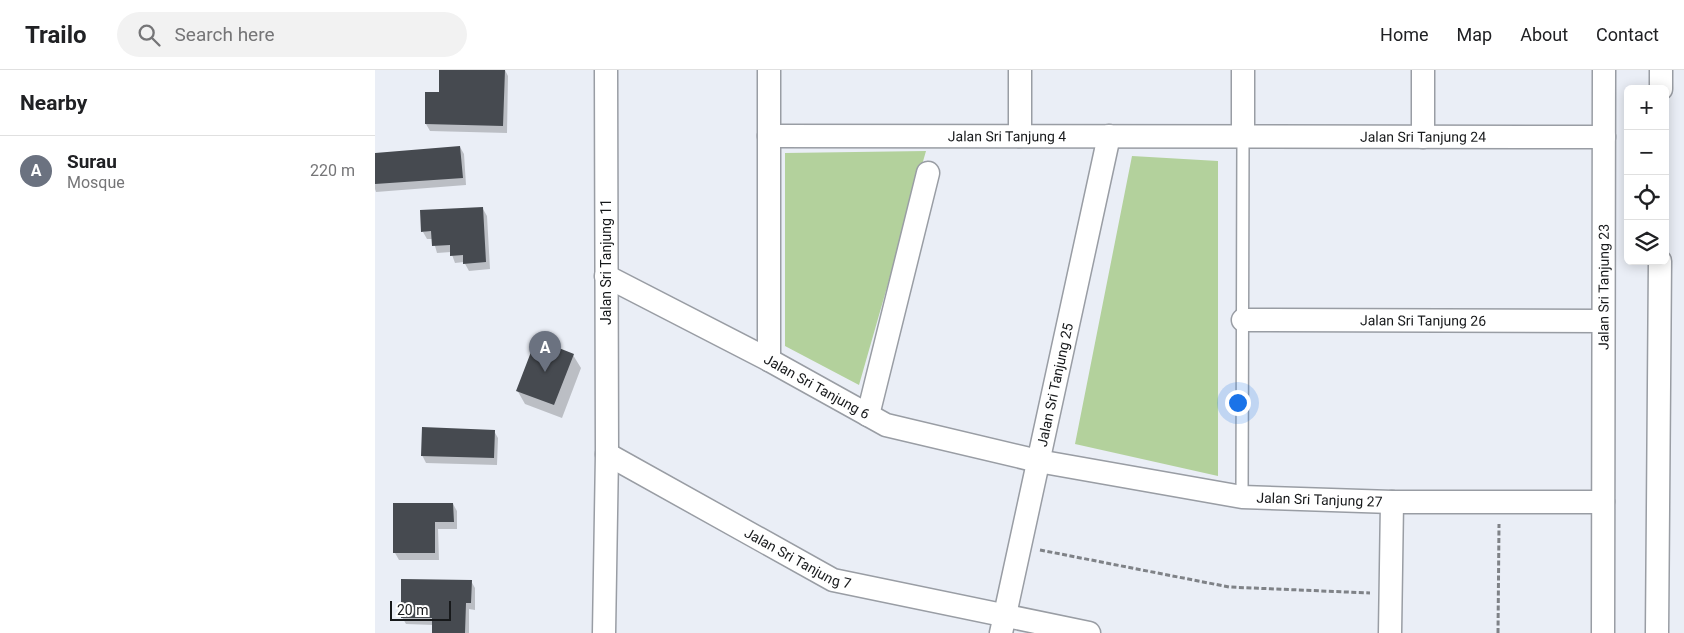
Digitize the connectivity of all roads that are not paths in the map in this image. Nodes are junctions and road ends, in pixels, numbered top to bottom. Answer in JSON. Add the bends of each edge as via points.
{"nodes":[{"id":1,"x":606,"y":70,"type":"edge"},
{"id":2,"x":769,"y":70,"type":"edge"},
{"id":3,"x":1020,"y":70,"type":"edge"},
{"id":4,"x":1243,"y":70,"type":"edge"},
{"id":5,"x":1423,"y":70,"type":"edge"},
{"id":6,"x":1604,"y":70,"type":"edge"},
{"id":7,"x":1661,"y":70,"type":"edge"},
{"id":8,"x":1661,"y":85,"type":"edge"},
{"id":9,"x":769,"y":136,"type":"junction"},
{"id":10,"x":1020,"y":136,"type":"junction"},
{"id":11,"x":1109,"y":136,"type":"junction"},
{"id":12,"x":1243,"y":137,"type":"junction"},
{"id":13,"x":1423,"y":137,"type":"junction"},
{"id":14,"x":1604,"y":137,"type":"junction"},
{"id":15,"x":928,"y":173,"type":"dead end"},
{"id":16,"x":1660,"y":265,"type":"edge"},
{"id":17,"x":606,"y":276,"type":"junction"},
{"id":18,"x":1243,"y":320,"type":"junction"},
{"id":19,"x":1603,"y":321,"type":"junction"},
{"id":20,"x":769,"y":360,"type":"junction"},
{"id":21,"x":868,"y":415,"type":"junction"},
{"id":22,"x":607,"y":454,"type":"junction"},
{"id":23,"x":1038,"y":461,"type":"junction"},
{"id":24,"x":1242,"y":497,"type":"junction"},
{"id":25,"x":1392,"y":502,"type":"junction"},
{"id":26,"x":1603,"y":502,"type":"junction"},
{"id":27,"x":1003,"y":624,"type":"edge"},
{"id":28,"x":608,"y":631,"type":"edge"},
{"id":29,"x":1089,"y":633,"type":"edge"},
{"id":30,"x":1390,"y":633,"type":"edge"},
{"id":31,"x":1603,"y":633,"type":"edge"},
{"id":32,"x":1657,"y":633,"type":"edge"}],
"edges":[{"from":1,"to":17,"type":"street","name":"Jalan Sri Tanjung 11"},
{"from":2,"to":9,"type":"street"},
{"from":3,"to":10,"type":"street"},
{"from":4,"to":12,"type":"street"},
{"from":5,"to":13,"type":"street"},
{"from":6,"to":14,"type":"street","name":"Jalan Sri Tanjung 23"},
{"from":7,"to":8,"type":"street"},
{"from":9,"to":10,"type":"street","name":"Jalan Sri Tanjung 4"},
{"from":9,"to":20,"type":"street"},
{"from":10,"to":11,"type":"street","name":"Jalan Sri Tanjung 4"},
{"from":11,"to":12,"type":"street","name":"Jalan Sri Tanjung 4"},
{"from":11,"to":23,"type":"street","name":"Jalan Sri Tanjung 25"},
{"from":12,"to":13,"type":"street","name":"Jalan Sri Tanjung 24"},
{"from":12,"to":18,"type":"lane"},
{"from":13,"to":14,"type":"street","name":"Jalan Sri Tanjung 24"},
{"from":14,"to":19,"type":"street","name":"Jalan Sri Tanjung 23"},
{"from":15,"to":21,"type":"street"},
{"from":16,"to":32,"type":"street"},
{"from":17,"to":20,"type":"street","name":"Jalan Sri Tanjung 6"},
{"from":17,"to":22,"type":"street","name":"Jalan Sri Tanjung 11"},
{"from":18,"to":19,"type":"street","name":"Jalan Sri Tanjung 26"},
{"from":18,"to":24,"type":"lane"},
{"from":19,"to":26,"type":"street","name":"Jalan Sri Tanjung 23"},
{"from":20,"to":21,"type":"street","name":"Jalan Sri Tanjung 6"},
{"from":21,"to":23,"type":"street","name":"Jalan Sri Tanjung 6","via":[[886,425]]},
{"from":22,"to":27,"type":"street","name":"Jalan Sri Tanjung 7","via":[[833,580]]},
{"from":22,"to":28,"type":"street","name":"Jalan Sri Tanjung 11"},
{"from":23,"to":24,"type":"street","name":"Jalan Sri Tanjung 27"},
{"from":23,"to":27,"type":"street","name":"Jalan Sri Tanjung 25"},
{"from":24,"to":25,"type":"street","name":"Jalan Sri Tanjung 27"},
{"from":25,"to":26,"type":"street","name":"Jalan Sri Tanjung 27"},
{"from":25,"to":30,"type":"street"},
{"from":26,"to":31,"type":"street","name":"Jalan Sri Tanjung 23"},
{"from":27,"to":29,"type":"street","name":"Jalan Sri Tanjung 7"}]}
